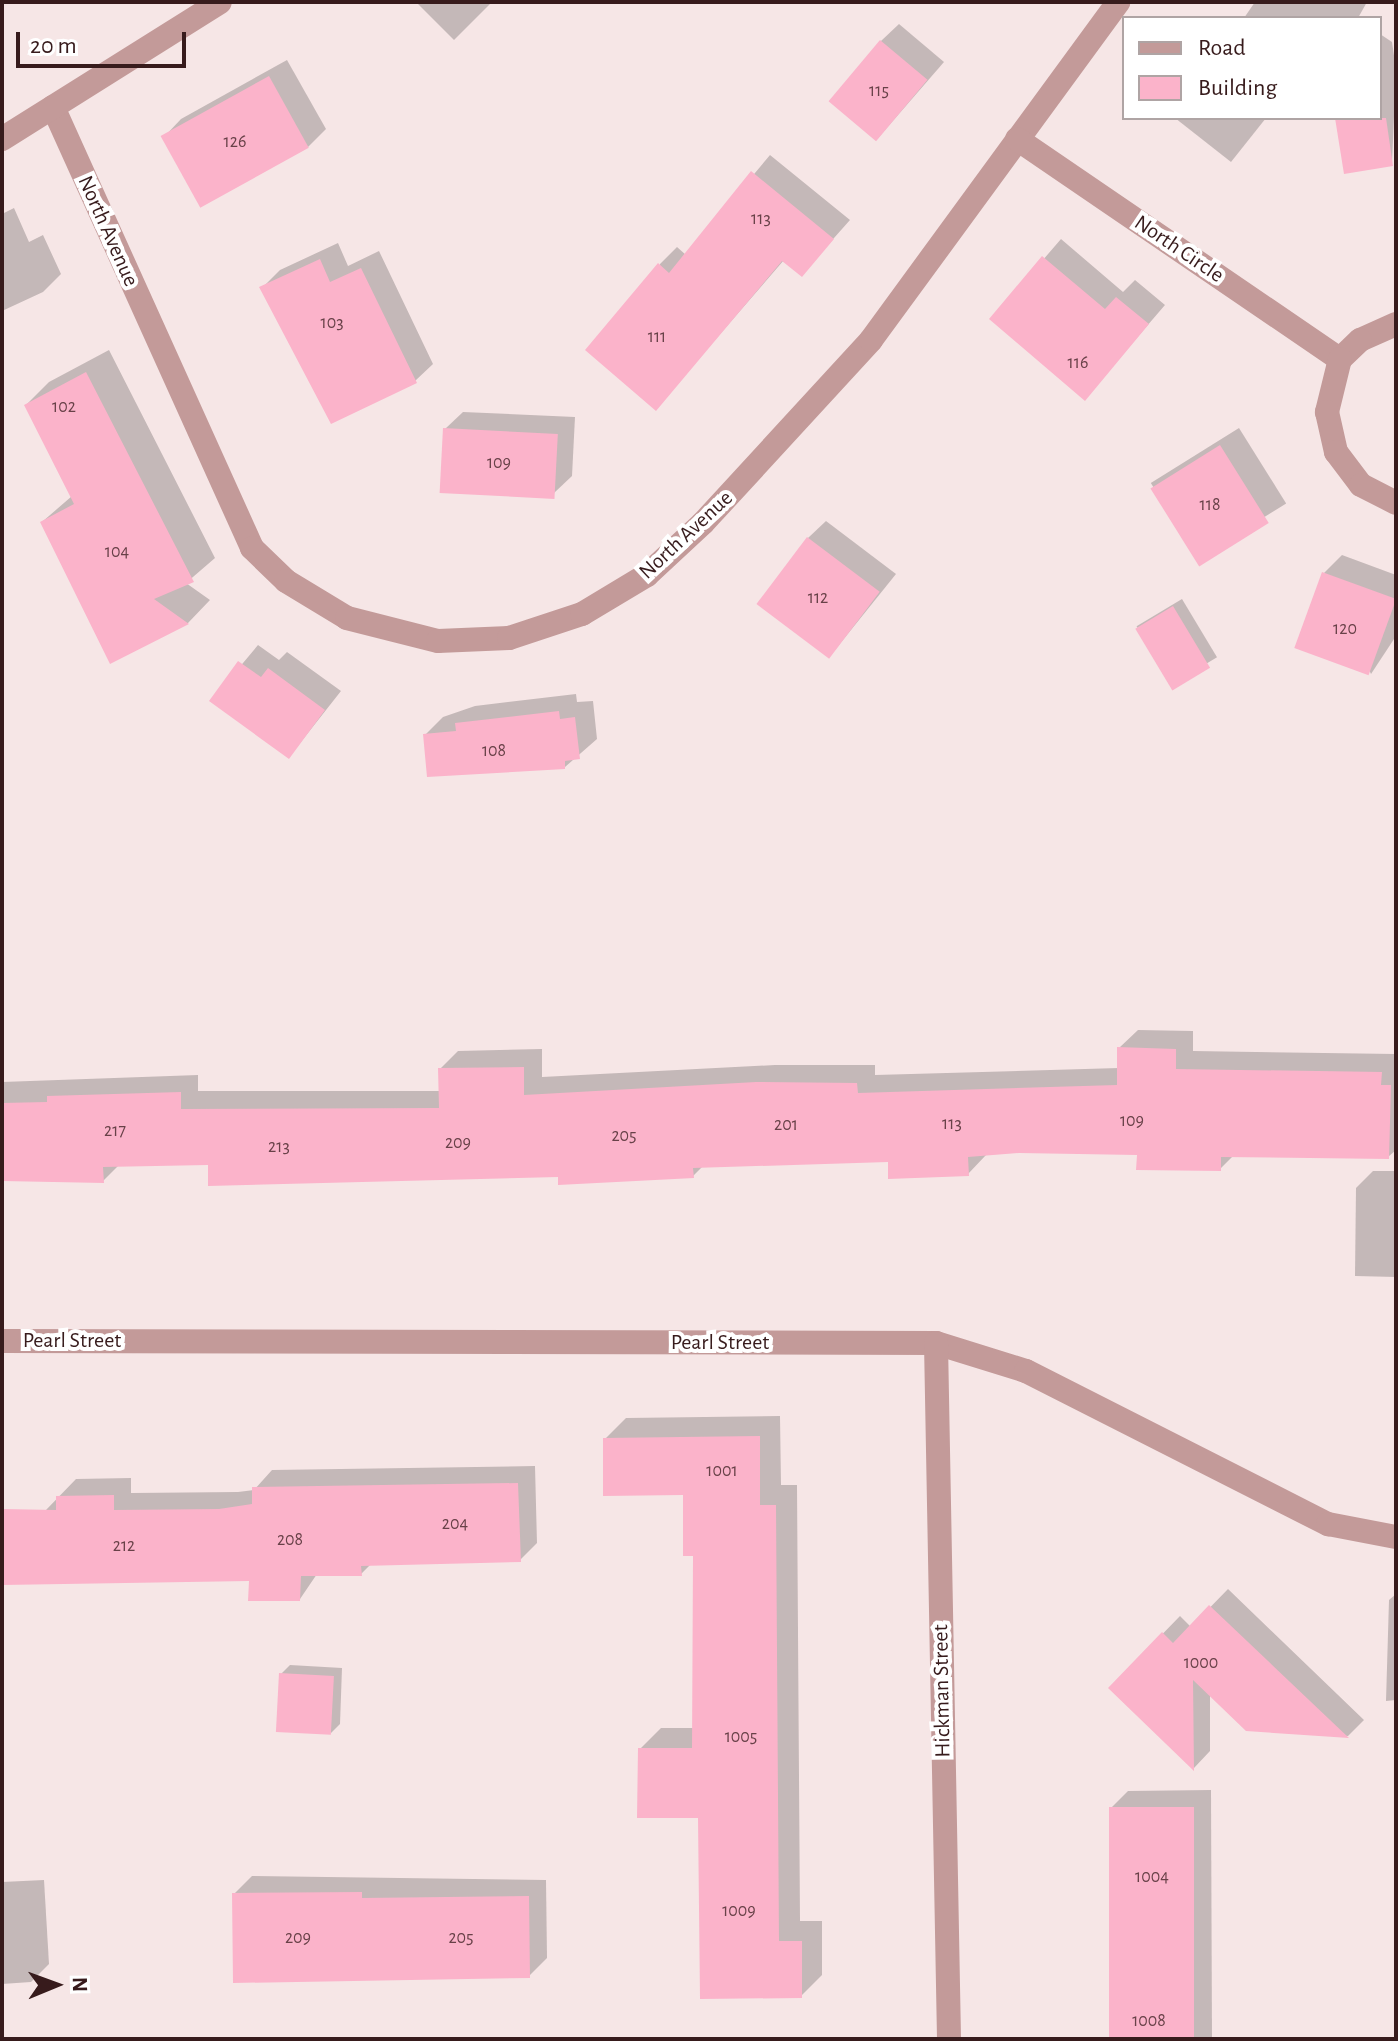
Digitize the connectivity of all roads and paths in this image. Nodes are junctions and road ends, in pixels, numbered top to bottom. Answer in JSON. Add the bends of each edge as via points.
{"nodes":[{"id":1,"x":220,"y":2,"type":"edge"},
{"id":2,"x":1118,"y":2,"type":"edge"},
{"id":3,"x":53,"y":107,"type":"junction"},
{"id":4,"x":2,"y":139,"type":"edge"},
{"id":5,"x":1017,"y":139,"type":"junction"},
{"id":6,"x":1396,"y":324,"type":"edge"},
{"id":7,"x":1340,"y":359,"type":"junction"},
{"id":8,"x":1396,"y":503,"type":"edge"},
{"id":9,"x":2,"y":1341,"type":"edge"},
{"id":10,"x":936,"y":1343,"type":"junction"},
{"id":11,"x":1396,"y":1537,"type":"edge"},
{"id":12,"x":949,"y":2039,"type":"edge"}],
"edges":[{"from":1,"to":3,"type":"street"},
{"from":2,"to":5,"type":"street","name":"North Avenue"},
{"from":3,"to":4,"type":"street"},
{"from":3,"to":5,"type":"street","name":"North Avenue","via":[[252,548],[286,581],[347,618],[438,641],[509,638],[582,614],[647,575],[871,340]]},
{"from":5,"to":7,"type":"street","name":"North Circle"},
{"from":6,"to":7,"type":"street","via":[[1360,340]]},
{"from":7,"to":8,"type":"street","via":[[1327,412],[1336,452],[1361,485]]},
{"from":9,"to":10,"type":"street","name":"Pearl Street"},
{"from":10,"to":11,"type":"street","name":"Pearl Street","via":[[1026,1371],[1328,1524]]},
{"from":10,"to":12,"type":"street","name":"Hickman Street"}]}
